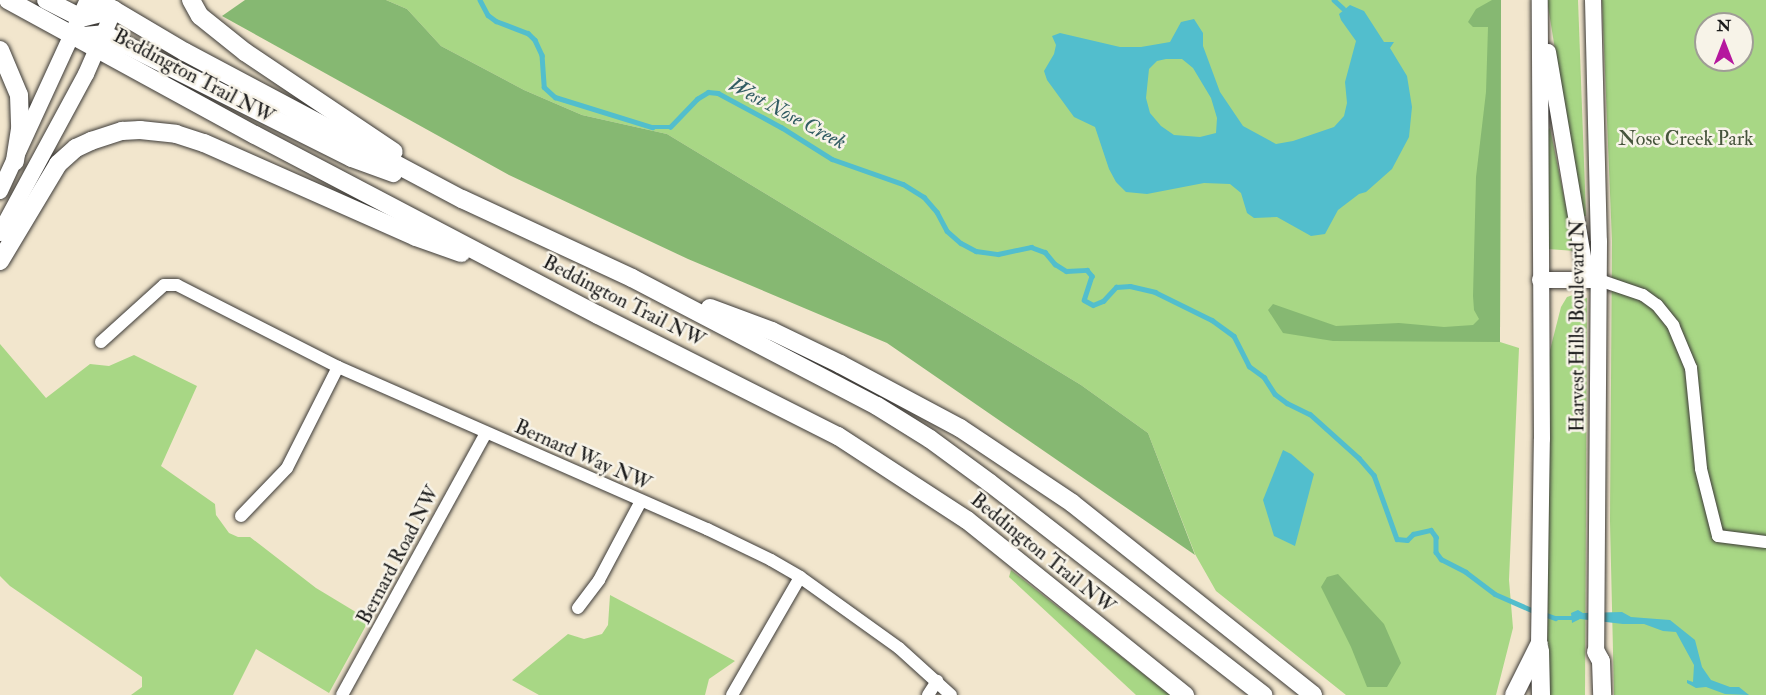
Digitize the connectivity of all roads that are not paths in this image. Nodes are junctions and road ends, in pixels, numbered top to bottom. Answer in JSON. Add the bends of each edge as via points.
{"nodes":[{"id":1,"x":8,"y":0,"type":"edge"},
{"id":2,"x":46,"y":0,"type":"edge"},
{"id":3,"x":88,"y":0,"type":"edge"},
{"id":4,"x":97,"y":0,"type":"edge"},
{"id":5,"x":191,"y":0,"type":"edge"},
{"id":6,"x":1593,"y":0,"type":"edge"},
{"id":7,"x":1540,"y":1,"type":"edge"},
{"id":8,"x":117,"y":5,"type":"edge"},
{"id":9,"x":81,"y":18,"type":"junction"},
{"id":10,"x":72,"y":37,"type":"junction"},
{"id":11,"x":101,"y":42,"type":"junction"},
{"id":12,"x":0,"y":50,"type":"edge"},
{"id":13,"x":15,"y":162,"type":"junction"},
{"id":14,"x":0,"y":191,"type":"edge"},
{"id":15,"x":462,"y":199,"type":"junction"},
{"id":16,"x":0,"y":233,"type":"edge"},
{"id":17,"x":0,"y":261,"type":"edge"},
{"id":18,"x":521,"y":275,"type":"junction"},
{"id":19,"x":632,"y":278,"type":"junction"},
{"id":20,"x":1540,"y":280,"type":"junction"},
{"id":21,"x":1599,"y":280,"type":"junction"},
{"id":22,"x":101,"y":342,"type":"dead end"},
{"id":23,"x":338,"y":367,"type":"junction"},
{"id":24,"x":486,"y":434,"type":"junction"},
{"id":25,"x":641,"y":501,"type":"junction"},
{"id":26,"x":241,"y":516,"type":"dead end"},
{"id":27,"x":1766,"y":542,"type":"edge"},
{"id":28,"x":800,"y":577,"type":"junction"},
{"id":29,"x":578,"y":608,"type":"dead end"},
{"id":30,"x":1539,"y":645,"type":"junction"},
{"id":31,"x":1596,"y":652,"type":"junction"},
{"id":32,"x":937,"y":681,"type":"junction"},
{"id":33,"x":342,"y":695,"type":"edge"},
{"id":34,"x":732,"y":695,"type":"edge"},
{"id":35,"x":928,"y":695,"type":"edge"},
{"id":36,"x":951,"y":695,"type":"edge"},
{"id":37,"x":1185,"y":695,"type":"edge"},
{"id":38,"x":1263,"y":695,"type":"edge"},
{"id":39,"x":1313,"y":695,"type":"edge"},
{"id":40,"x":1514,"y":695,"type":"edge"},
{"id":41,"x":1541,"y":695,"type":"edge"},
{"id":42,"x":1591,"y":695,"type":"edge"},
{"id":43,"x":1602,"y":695,"type":"edge"}],
"edges":[{"from":1,"to":10,"type":"main road","name":"Beddington Trail NW"},
{"from":2,"to":9,"type":"main road"},
{"from":3,"to":9,"type":"main road"},
{"from":4,"to":8,"type":"main road","name":"Beddington Trail NW"},
{"from":5,"to":15,"type":"main road","via":[[200,16],[245,52]]},
{"from":6,"to":21,"type":"main road","name":"Harvest Hills Boulevard N"},
{"from":7,"to":20,"type":"main road","name":"Harvest Hills Boulevard N"},
{"from":7,"to":21,"type":"main road","via":[[1584,262]]},
{"from":8,"to":9,"type":"main road"},
{"from":8,"to":11,"type":"main road"},
{"from":8,"to":15,"type":"main road","name":"Beddington Trail NW","via":[[185,52]]},
{"from":9,"to":10,"type":"main road"},
{"from":10,"to":11,"type":"main road","name":"Beddington Trail NW"},
{"from":10,"to":13,"type":"main road"},
{"from":11,"to":15,"type":"main road","via":[[352,158]]},
{"from":11,"to":16,"type":"main road"},
{"from":11,"to":18,"type":"main road","name":"Beddington Trail NW"},
{"from":12,"to":13,"type":"main road","via":[[19,95],[20,129]]},
{"from":13,"to":14,"type":"main road"},
{"from":15,"to":19,"type":"main road","name":"Beddington Trail NW"},
{"from":17,"to":18,"type":"main road","via":[[58,164],[91,141],[140,130],[168,132],[204,143],[416,237]]},
{"from":18,"to":37,"type":"main road","name":"Beddington Trail NW","via":[[789,408],[886,464],[976,527]]},
{"from":19,"to":38,"type":"main road","name":"Beddington Trail NW","via":[[817,373],[930,439],[1084,553]]},
{"from":19,"to":39,"type":"main road","via":[[772,331],[960,428],[1072,503]]},
{"from":20,"to":21,"type":"main road"},
{"from":20,"to":30,"type":"main road","name":"Harvest Hills Boulevard N"},
{"from":21,"to":27,"type":"street","via":[[1643,295],[1658,305],[1672,325],[1691,368],[1701,469],[1718,536]]},
{"from":21,"to":31,"type":"main road","name":"Harvest Hills Boulevard N"},
{"from":22,"to":23,"type":"street","name":"Bernard Way NW","via":[[164,285],[177,285]]},
{"from":23,"to":24,"type":"street","name":"Bernard Way NW"},
{"from":23,"to":26,"type":"street","via":[[287,468]]},
{"from":24,"to":25,"type":"street","name":"Bernard Way NW"},
{"from":24,"to":33,"type":"street","name":"Bernard Road NW"},
{"from":25,"to":28,"type":"street","name":"Bernard Way NW","via":[[707,529]]},
{"from":25,"to":29,"type":"street","via":[[599,580]]},
{"from":28,"to":32,"type":"street","name":"Bernard Way NW","via":[[899,648]]},
{"from":28,"to":34,"type":"street"},
{"from":30,"to":40,"type":"main road"},
{"from":30,"to":41,"type":"main road"},
{"from":31,"to":42,"type":"main road","via":[[1591,666]]},
{"from":31,"to":43,"type":"main road","via":[[1601,661]]},
{"from":32,"to":35,"type":"street"},
{"from":32,"to":36,"type":"street","name":"Bernard Way NW"}]}
